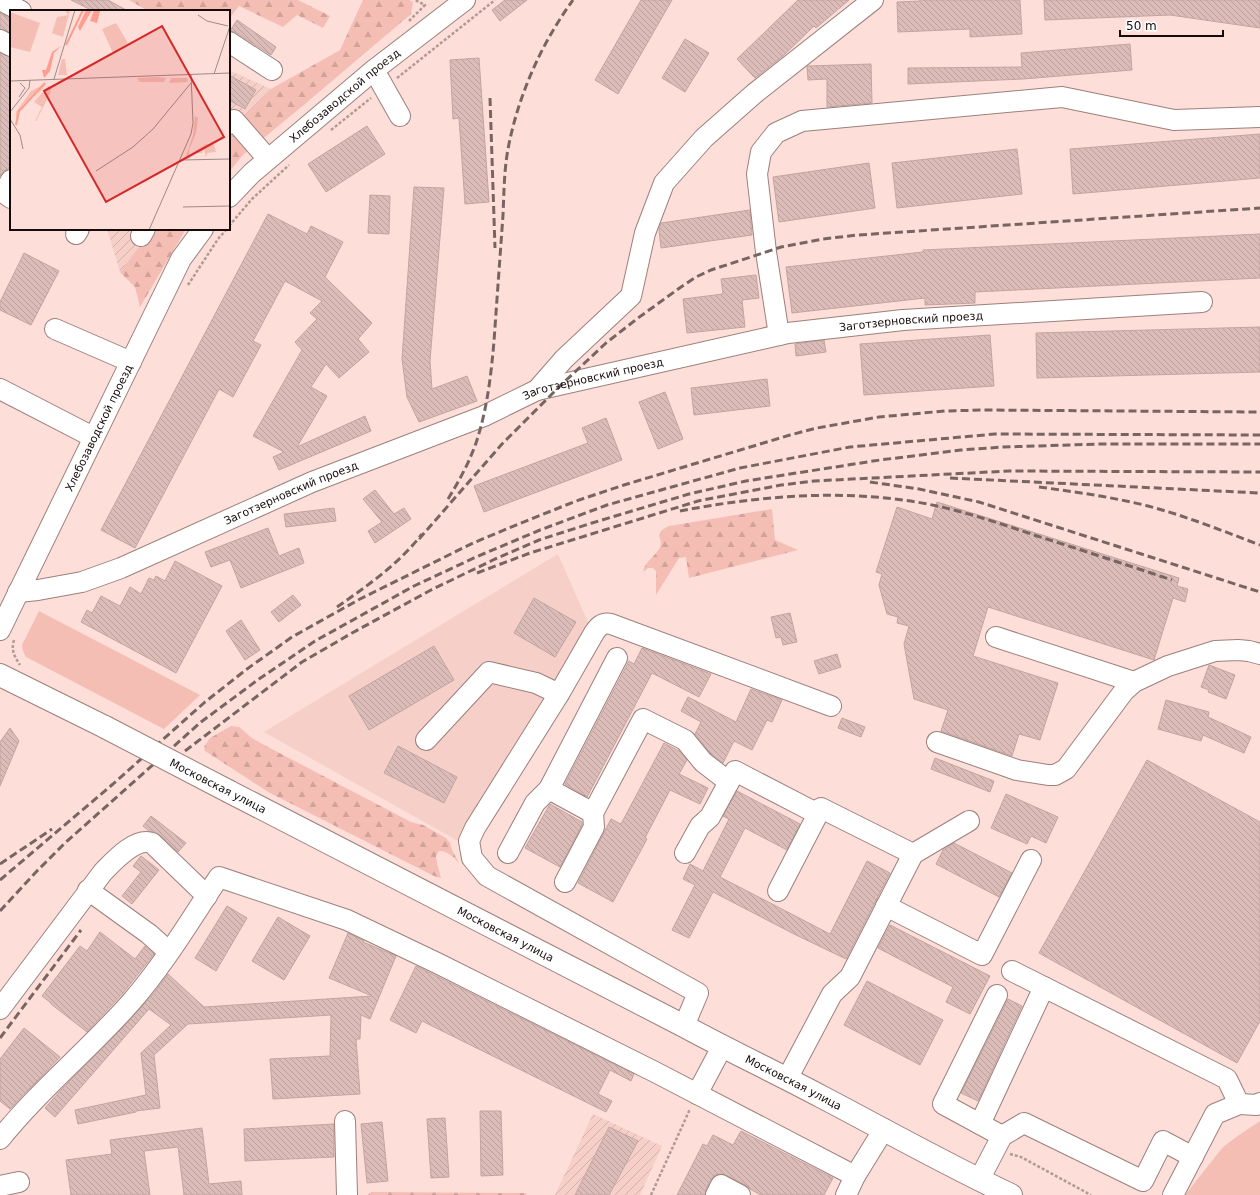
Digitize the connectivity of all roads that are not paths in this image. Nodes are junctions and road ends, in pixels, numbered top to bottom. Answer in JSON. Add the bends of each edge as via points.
{"nodes":[{"id":1,"x":0,"y":0,"type":"edge"},
{"id":2,"x":873,"y":0,"type":"edge"},
{"id":3,"x":455,"y":2,"type":"edge"},
{"id":4,"x":19,"y":10,"type":"edge"},
{"id":5,"x":0,"y":40,"type":"edge"},
{"id":6,"x":230,"y":43,"type":"edge"},
{"id":7,"x":10,"y":45,"type":"edge"},
{"id":8,"x":272,"y":70,"type":"dead end"},
{"id":9,"x":374,"y":70,"type":"junction"},
{"id":10,"x":400,"y":116,"type":"dead end"},
{"id":11,"x":1260,"y":117,"type":"edge"},
{"id":12,"x":231,"y":120,"type":"edge"},
{"id":13,"x":268,"y":159,"type":"junction"},
{"id":14,"x":10,"y":182,"type":"edge"},
{"id":15,"x":10,"y":197,"type":"edge"},
{"id":16,"x":230,"y":197,"type":"edge"},
{"id":17,"x":202,"y":230,"type":"edge"},
{"id":18,"x":1202,"y":302,"type":"dead end"},
{"id":19,"x":55,"y":329,"type":"dead end"},
{"id":20,"x":779,"y":335,"type":"junction"},
{"id":21,"x":131,"y":362,"type":"junction"},
{"id":22,"x":0,"y":389,"type":"edge"},
{"id":23,"x":537,"y":390,"type":"junction"},
{"id":24,"x":93,"y":437,"type":"junction"},
{"id":25,"x":18,"y":592,"type":"junction"},
{"id":26,"x":7,"y":634,"type":"edge"},
{"id":27,"x":996,"y":637,"type":"dead end"},
{"id":28,"x":1260,"y":654,"type":"edge"},
{"id":29,"x":617,"y":658,"type":"dead end"},
{"id":30,"x":0,"y":675,"type":"edge"},
{"id":31,"x":1134,"y":682,"type":"junction"},
{"id":32,"x":559,"y":694,"type":"junction"},
{"id":33,"x":831,"y":706,"type":"dead end"},
{"id":34,"x":426,"y":740,"type":"dead end"},
{"id":35,"x":938,"y":742,"type":"dead end"},
{"id":36,"x":729,"y":782,"type":"junction"},
{"id":37,"x":548,"y":789,"type":"junction"},
{"id":38,"x":593,"y":813,"type":"junction"},
{"id":39,"x":818,"y":814,"type":"junction"},
{"id":40,"x":969,"y":821,"type":"dead end"},
{"id":41,"x":508,"y":853,"type":"dead end"},
{"id":42,"x":686,"y":853,"type":"dead end"},
{"id":43,"x":912,"y":854,"type":"junction"},
{"id":44,"x":1031,"y":860,"type":"dead end"},
{"id":45,"x":565,"y":882,"type":"dead end"},
{"id":46,"x":88,"y":890,"type":"junction"},
{"id":47,"x":778,"y":891,"type":"dead end"},
{"id":48,"x":207,"y":896,"type":"junction"},
{"id":49,"x":886,"y":906,"type":"junction"},
{"id":50,"x":169,"y":952,"type":"junction"},
{"id":51,"x":1012,"y":971,"type":"dead end"},
{"id":52,"x":1044,"y":986,"type":"junction"},
{"id":53,"x":997,"y":995,"type":"dead end"},
{"id":54,"x":0,"y":1009,"type":"edge"},
{"id":55,"x":684,"y":1026,"type":"junction"},
{"id":56,"x":722,"y":1047,"type":"junction"},
{"id":57,"x":787,"y":1079,"type":"junction"},
{"id":58,"x":697,"y":1094,"type":"junction"},
{"id":59,"x":1260,"y":1103,"type":"edge"},
{"id":60,"x":1239,"y":1104,"type":"junction"},
{"id":61,"x":345,"y":1121,"type":"dead end"},
{"id":62,"x":980,"y":1124,"type":"junction"},
{"id":63,"x":884,"y":1129,"type":"junction"},
{"id":64,"x":0,"y":1139,"type":"edge"},
{"id":65,"x":999,"y":1143,"type":"junction"},
{"id":66,"x":1193,"y":1157,"type":"junction"},
{"id":67,"x":855,"y":1176,"type":"junction"},
{"id":68,"x":979,"y":1180,"type":"junction"},
{"id":69,"x":19,"y":1182,"type":"dead end"},
{"id":70,"x":0,"y":1186,"type":"edge"},
{"id":71,"x":347,"y":1195,"type":"edge"},
{"id":72,"x":716,"y":1195,"type":"edge"},
{"id":73,"x":740,"y":1195,"type":"edge"},
{"id":74,"x":846,"y":1195,"type":"edge"},
{"id":75,"x":1011,"y":1195,"type":"edge"},
{"id":76,"x":1173,"y":1195,"type":"edge"}],
"edges":[{"from":1,"to":4,"type":"street"},
{"from":2,"to":23,"type":"street","via":[[755,93],[704,138],[664,183],[645,233],[631,296],[564,359]]},
{"from":3,"to":9,"type":"street","name":"Хлебозаводской проезд"},
{"from":5,"to":7,"type":"street"},
{"from":6,"to":8,"type":"street"},
{"from":9,"to":10,"type":"street"},
{"from":9,"to":13,"type":"street","name":"Хлебозаводской проезд"},
{"from":11,"to":20,"type":"street","via":[[1174,120],[1062,97],[802,121],[776,133],[761,152],[757,174]]},
{"from":12,"to":13,"type":"street"},
{"from":13,"to":16,"type":"street","name":"Хлебозаводской проезд"},
{"from":14,"to":15,"type":"street","via":[[4,193]]},
{"from":17,"to":21,"type":"street","name":"Хлебозаводской проезд","via":[[181,259]]},
{"from":18,"to":20,"type":"street","name":"Заготзерновский проезд","via":[[903,320]]},
{"from":19,"to":21,"type":"street"},
{"from":20,"to":23,"type":"street","name":"Заготзерновский проезд"},
{"from":21,"to":24,"type":"street","name":"Хлебозаводской проезд"},
{"from":22,"to":24,"type":"street"},
{"from":23,"to":25,"type":"street","name":"Заготзерновский проезд","via":[[484,416],[312,482],[121,568],[82,582]]},
{"from":24,"to":25,"type":"street","name":"Хлебозаводской проезд"},
{"from":25,"to":26,"type":"street","name":"Хлебозаводской проезд"},
{"from":27,"to":31,"type":"street"},
{"from":28,"to":31,"type":"street","via":[[1238,650],[1215,651],[1168,666]]},
{"from":29,"to":37,"type":"street"},
{"from":30,"to":55,"type":"main road","name":"Московская улица","bridge":true},
{"from":31,"to":35,"type":"street","via":[[1124,691],[1066,769],[1056,774],[1017,770]]},
{"from":32,"to":33,"type":"street","via":[[594,633],[598,627],[606,623]]},
{"from":32,"to":34,"type":"street","via":[[536,683],[490,672]]},
{"from":32,"to":55,"type":"street","via":[[475,828],[469,841],[472,858],[487,876],[698,993]]},
{"from":36,"to":38,"type":"street","via":[[703,762],[685,740],[643,719]]},
{"from":36,"to":39,"type":"street","via":[[734,771]]},
{"from":36,"to":42,"type":"street","via":[[710,817],[700,826]]},
{"from":37,"to":38,"type":"street"},
{"from":37,"to":41,"type":"street","via":[[535,803]]},
{"from":38,"to":45,"type":"street","via":[[594,827]]},
{"from":39,"to":43,"type":"street","via":[[821,808]]},
{"from":39,"to":47,"type":"street"},
{"from":40,"to":43,"type":"street"},
{"from":43,"to":49,"type":"street"},
{"from":44,"to":49,"type":"street","via":[[982,955]]},
{"from":46,"to":48,"type":"street","via":[[102,872],[123,853],[136,844],[147,841]]},
{"from":46,"to":50,"type":"street"},
{"from":46,"to":54,"type":"street"},
{"from":48,"to":50,"type":"street"},
{"from":48,"to":58,"type":"street","via":[[219,877],[347,920]]},
{"from":49,"to":57,"type":"street","via":[[850,978],[832,994]]},
{"from":50,"to":64,"type":"street","via":[[132,1002],[21,1114]]},
{"from":51,"to":52,"type":"street"},
{"from":52,"to":60,"type":"street","via":[[1227,1079]]},
{"from":52,"to":62,"type":"street"},
{"from":53,"to":62,"type":"street","via":[[943,1104]]},
{"from":55,"to":56,"type":"main road","name":"Московская улица"},
{"from":56,"to":57,"type":"main road","name":"Московская улица"},
{"from":56,"to":58,"type":"street"},
{"from":57,"to":63,"type":"main road","name":"Московская улица"},
{"from":58,"to":67,"type":"street"},
{"from":59,"to":60,"type":"street"},
{"from":60,"to":66,"type":"street","via":[[1215,1114]]},
{"from":61,"to":71,"type":"street"},
{"from":62,"to":65,"type":"street"},
{"from":63,"to":67,"type":"street"},
{"from":63,"to":68,"type":"main road","name":"Московская улица"},
{"from":65,"to":66,"type":"street","via":[[1024,1123],[1143,1181],[1163,1142]]},
{"from":65,"to":68,"type":"street"},
{"from":66,"to":76,"type":"street"},
{"from":67,"to":74,"type":"street"},
{"from":68,"to":75,"type":"main road","name":"Московская улица"},
{"from":69,"to":70,"type":"street"},
{"from":72,"to":73,"type":"street","via":[[721,1185]]}]}
